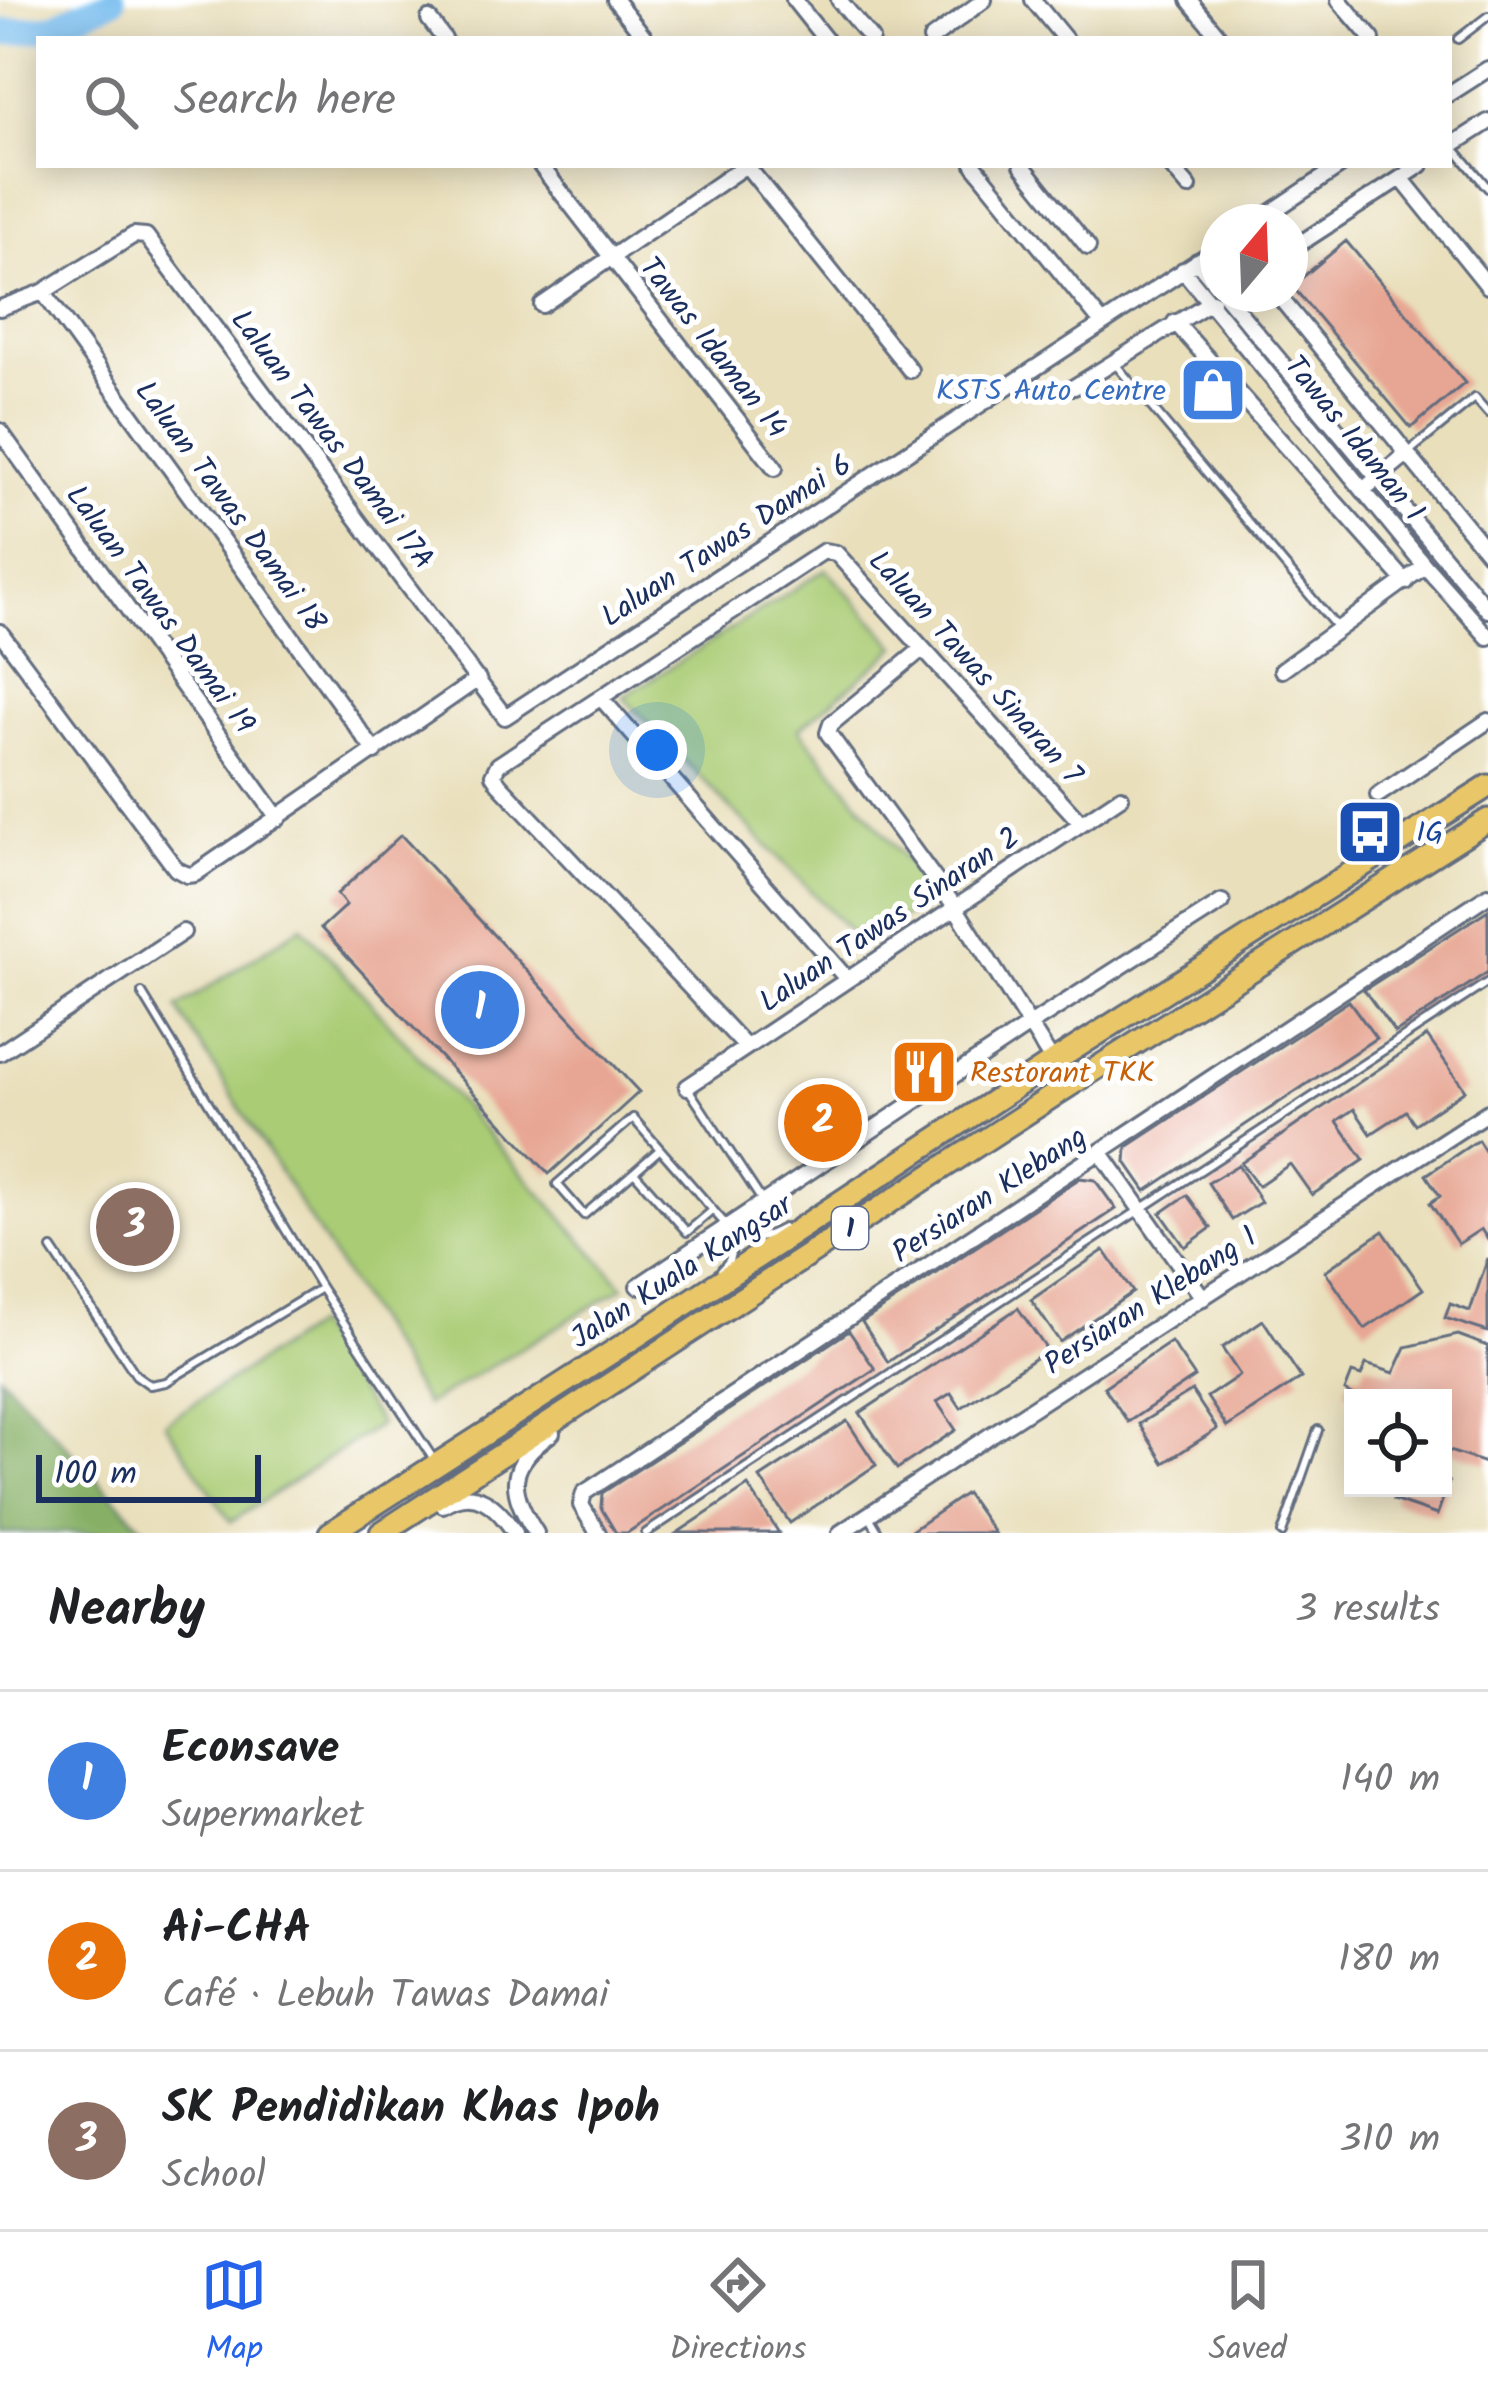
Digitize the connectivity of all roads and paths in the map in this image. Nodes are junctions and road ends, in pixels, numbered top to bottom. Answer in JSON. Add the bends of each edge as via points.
{"nodes":[{"id":1,"x":615,"y":0,"type":"edge"},
{"id":2,"x":794,"y":0,"type":"edge"},
{"id":3,"x":839,"y":0,"type":"edge"},
{"id":4,"x":984,"y":0,"type":"edge"},
{"id":5,"x":1033,"y":0,"type":"edge"},
{"id":6,"x":1189,"y":0,"type":"edge"},
{"id":7,"x":1339,"y":0,"type":"edge"},
{"id":8,"x":1488,"y":16,"type":"edge"},
{"id":9,"x":429,"y":19,"type":"dead end"},
{"id":10,"x":442,"y":36,"type":"edge"},
{"id":11,"x":644,"y":36,"type":"edge"},
{"id":12,"x":823,"y":36,"type":"edge"},
{"id":13,"x":869,"y":36,"type":"edge"},
{"id":14,"x":935,"y":36,"type":"edge"},
{"id":15,"x":1063,"y":36,"type":"edge"},
{"id":16,"x":1219,"y":36,"type":"edge"},
{"id":17,"x":1369,"y":36,"type":"edge"},
{"id":18,"x":1458,"y":39,"type":"dead end"},
{"id":19,"x":1488,"y":69,"type":"edge"},
{"id":20,"x":1452,"y":92,"type":"edge"},
{"id":21,"x":1488,"y":122,"type":"edge"},
{"id":22,"x":1452,"y":145,"type":"edge"},
{"id":23,"x":1452,"y":148,"type":"edge"},
{"id":24,"x":542,"y":168,"type":"edge"},
{"id":25,"x":742,"y":168,"type":"edge"},
{"id":26,"x":748,"y":168,"type":"edge"},
{"id":27,"x":976,"y":168,"type":"edge"},
{"id":28,"x":1024,"y":168,"type":"edge"},
{"id":29,"x":1173,"y":168,"type":"edge"},
{"id":30,"x":1338,"y":168,"type":"edge"},
{"id":31,"x":1416,"y":168,"type":"edge"},
{"id":32,"x":1401,"y":178,"type":"junction"},
{"id":33,"x":1189,"y":187,"type":"dead end"},
{"id":34,"x":1488,"y":188,"type":"edge"},
{"id":35,"x":1284,"y":204,"type":"edge"},
{"id":36,"x":1308,"y":238,"type":"edge"},
{"id":37,"x":1088,"y":247,"type":"dead end"},
{"id":38,"x":610,"y":258,"type":"junction"},
{"id":39,"x":1200,"y":259,"type":"edge"},
{"id":40,"x":1197,"y":261,"type":"junction"},
{"id":41,"x":1200,"y":266,"type":"edge"},
{"id":42,"x":1183,"y":270,"type":"junction"},
{"id":43,"x":1200,"y":282,"type":"edge"},
{"id":44,"x":1488,"y":286,"type":"edge"},
{"id":45,"x":43,"y":292,"type":"junction"},
{"id":46,"x":542,"y":305,"type":"dead end"},
{"id":47,"x":1200,"y":306,"type":"edge"},
{"id":48,"x":0,"y":308,"type":"edge"},
{"id":49,"x":1231,"y":312,"type":"edge"},
{"id":50,"x":1234,"y":312,"type":"edge"},
{"id":51,"x":1292,"y":312,"type":"edge"},
{"id":52,"x":1102,"y":322,"type":"junction"},
{"id":53,"x":1175,"y":322,"type":"junction"},
{"id":54,"x":1113,"y":362,"type":"junction"},
{"id":55,"x":910,"y":370,"type":"dead end"},
{"id":56,"x":1074,"y":387,"type":"dead end"},
{"id":57,"x":1488,"y":413,"type":"edge"},
{"id":58,"x":0,"y":431,"type":"edge"},
{"id":59,"x":1407,"y":454,"type":"junction"},
{"id":60,"x":775,"y":468,"type":"dead end"},
{"id":61,"x":1378,"y":478,"type":"junction"},
{"id":62,"x":1363,"y":490,"type":"junction"},
{"id":63,"x":1488,"y":553,"type":"edge"},
{"id":64,"x":1425,"y":566,"type":"junction"},
{"id":65,"x":1406,"y":582,"type":"junction"},
{"id":66,"x":1488,"y":610,"type":"edge"},
{"id":67,"x":1339,"y":629,"type":"junction"},
{"id":68,"x":0,"y":632,"type":"edge"},
{"id":69,"x":1488,"y":637,"type":"edge"},
{"id":70,"x":922,"y":650,"type":"junction"},
{"id":71,"x":1282,"y":670,"type":"dead end"},
{"id":72,"x":478,"y":679,"type":"junction"},
{"id":73,"x":602,"y":698,"type":"junction"},
{"id":74,"x":1488,"y":721,"type":"edge"},
{"id":75,"x":375,"y":752,"type":"junction"},
{"id":76,"x":1488,"y":786,"type":"edge"},
{"id":77,"x":1378,"y":795,"type":"dead end"},
{"id":78,"x":1120,"y":796,"type":"dead end"},
{"id":79,"x":278,"y":818,"type":"junction"},
{"id":80,"x":1488,"y":820,"type":"edge"},
{"id":81,"x":1081,"y":823,"type":"junction"},
{"id":82,"x":1488,"y":896,"type":"edge"},
{"id":83,"x":1222,"y":902,"type":"dead end"},
{"id":84,"x":956,"y":907,"type":"junction"},
{"id":85,"x":183,"y":932,"type":"dead end"},
{"id":86,"x":848,"y":979,"type":"junction"},
{"id":87,"x":1488,"y":982,"type":"edge"},
{"id":88,"x":142,"y":993,"type":"dead end"},
{"id":89,"x":1028,"y":1026,"type":"junction"},
{"id":90,"x":746,"y":1047,"type":"junction"},
{"id":91,"x":0,"y":1053,"type":"edge"},
{"id":92,"x":1053,"y":1062,"type":"junction"},
{"id":93,"x":687,"y":1087,"type":"joint"},
{"id":94,"x":1488,"y":1112,"type":"edge"},
{"id":95,"x":659,"y":1149,"type":"junction"},
{"id":96,"x":1101,"y":1153,"type":"junction"},
{"id":97,"x":634,"y":1172,"type":"junction"},
{"id":98,"x":763,"y":1202,"type":"junction"},
{"id":99,"x":713,"y":1210,"type":"junction"},
{"id":100,"x":1143,"y":1210,"type":"junction"},
{"id":101,"x":821,"y":1215,"type":"junction"},
{"id":102,"x":731,"y":1231,"type":"junction"},
{"id":103,"x":52,"y":1249,"type":"dead end"},
{"id":104,"x":638,"y":1286,"type":"dead end"},
{"id":105,"x":321,"y":1288,"type":"junction"},
{"id":106,"x":1203,"y":1298,"type":"junction"},
{"id":107,"x":666,"y":1318,"type":"junction"},
{"id":108,"x":594,"y":1393,"type":"junction"},
{"id":109,"x":1318,"y":1430,"type":"dead end"},
{"id":110,"x":437,"y":1465,"type":"junction"},
{"id":111,"x":868,"y":1515,"type":"junction"},
{"id":112,"x":385,"y":1530,"type":"edge"},
{"id":113,"x":330,"y":1533,"type":"edge"},
{"id":114,"x":515,"y":1533,"type":"edge"},
{"id":115,"x":536,"y":1533,"type":"edge"},
{"id":116,"x":598,"y":1533,"type":"edge"},
{"id":117,"x":646,"y":1533,"type":"edge"},
{"id":118,"x":840,"y":1533,"type":"edge"},
{"id":119,"x":879,"y":1533,"type":"edge"},
{"id":120,"x":1282,"y":1533,"type":"edge"}],
"edges":[{"from":1,"to":11,"type":"street"},
{"from":2,"to":12,"type":"street"},
{"from":3,"to":13,"type":"street"},
{"from":4,"to":14,"type":"street"},
{"from":5,"to":15,"type":"street"},
{"from":6,"to":16,"type":"street"},
{"from":7,"to":17,"type":"street"},
{"from":8,"to":18,"type":"lane"},
{"from":9,"to":10,"type":"street"},
{"from":19,"to":20,"type":"street"},
{"from":21,"to":22,"type":"street"},
{"from":23,"to":34,"type":"lane"},
{"from":24,"to":38,"type":"street","name":"Tawas Idaman 14"},
{"from":25,"to":38,"type":"street"},
{"from":26,"to":55,"type":"street"},
{"from":27,"to":52,"type":"street"},
{"from":28,"to":37,"type":"street"},
{"from":29,"to":33,"type":"street"},
{"from":30,"to":35,"type":"street"},
{"from":31,"to":32,"type":"street"},
{"from":32,"to":36,"type":"street"},
{"from":32,"to":44,"type":"street"},
{"from":38,"to":46,"type":"street"},
{"from":38,"to":60,"type":"street","name":"Tawas Idaman 14"},
{"from":39,"to":40,"type":"street","name":"Laluan Tawas Damai 6"},
{"from":40,"to":41,"type":"street","name":"Tawas Idaman 1"},
{"from":40,"to":42,"type":"street","name":"Laluan Tawas Damai 6"},
{"from":42,"to":43,"type":"street","name":"Tawas Idaman 1"},
{"from":42,"to":52,"type":"street","name":"Laluan Tawas Damai 6"},
{"from":45,"to":48,"type":"street"},
{"from":45,"to":72,"type":"street","name":"Laluan Tawas Damai 17A","via":[[141,235],[151,240]]},
{"from":45,"to":75,"type":"street","name":"Laluan Tawas Damai 18"},
{"from":47,"to":53,"type":"street"},
{"from":49,"to":62,"type":"street","name":"Tawas Idaman 1"},
{"from":50,"to":61,"type":"street","name":"Tawas Idaman 1"},
{"from":51,"to":59,"type":"street"},
{"from":52,"to":72,"type":"street","name":"Laluan Tawas Damai 6","via":[[508,716]]},
{"from":53,"to":54,"type":"street"},
{"from":53,"to":65,"type":"street"},
{"from":54,"to":56,"type":"street"},
{"from":54,"to":67,"type":"lane"},
{"from":57,"to":59,"type":"lane","via":[[1475,398]]},
{"from":58,"to":79,"type":"street","name":"Laluan Tawas Damai 19"},
{"from":59,"to":61,"type":"street"},
{"from":59,"to":63,"type":"street"},
{"from":61,"to":62,"type":"street"},
{"from":61,"to":66,"type":"street","name":"Tawas Idaman 1"},
{"from":62,"to":64,"type":"street","name":"Tawas Idaman 1"},
{"from":64,"to":65,"type":"street"},
{"from":64,"to":69,"type":"street","name":"Tawas Idaman 1"},
{"from":65,"to":67,"type":"street"},
{"from":67,"to":71,"type":"street"},
{"from":68,"to":79,"type":"street","via":[[176,869],[195,874]]},
{"from":70,"to":73,"type":"street","name":"Laluan Tawas Sinaran 7","via":[[836,553],[824,551]]},
{"from":70,"to":81,"type":"street","name":"Laluan Tawas Sinaran 7"},
{"from":70,"to":84,"type":"street","via":[[828,733]]},
{"from":72,"to":75,"type":"street"},
{"from":73,"to":86,"type":"street"},
{"from":73,"to":90,"type":"street","via":[[493,775]]},
{"from":74,"to":77,"type":"street"},
{"from":75,"to":79,"type":"street"},
{"from":76,"to":92,"type":"highway","name":"Jalan Kuala Kangsar","number":"1"},
{"from":78,"to":81,"type":"street","name":"Laluan Tawas Sinaran 2"},
{"from":80,"to":108,"type":"highway","name":"Jalan Kuala Kangsar","number":"1"},
{"from":81,"to":84,"type":"street","name":"Laluan Tawas Sinaran 2"},
{"from":82,"to":96,"type":"street","name":"Persiaran Klebang"},
{"from":83,"to":89,"type":"street"},
{"from":84,"to":86,"type":"street","name":"Laluan Tawas Sinaran 2"},
{"from":84,"to":89,"type":"street"},
{"from":85,"to":91,"type":"street"},
{"from":86,"to":90,"type":"street","name":"Laluan Tawas Sinaran 2"},
{"from":87,"to":100,"type":"lane"},
{"from":88,"to":105,"type":"lane"},
{"from":89,"to":92,"type":"street"},
{"from":89,"to":98,"type":"street"},
{"from":90,"to":93,"type":"street","name":"Laluan Tawas Sinaran 2"},
{"from":92,"to":101,"type":"highway","name":"Jalan Kuala Kangsar","number":"1"},
{"from":93,"to":98,"type":"lane"},
{"from":94,"to":106,"type":"street","name":"Persiaran Klebang 1"},
{"from":95,"to":97,"type":"lane"},
{"from":95,"to":97,"type":"lane","via":[[632,1118],[556,1184],[584,1215]]},
{"from":95,"to":99,"type":"lane"},
{"from":96,"to":100,"type":"street"},
{"from":96,"to":116,"type":"street","name":"Persiaran Klebang","via":[[580,1498]]},
{"from":97,"to":99,"type":"lane","via":[[687,1232]]},
{"from":98,"to":102,"type":"street"},
{"from":99,"to":102,"type":"lane"},
{"from":100,"to":106,"type":"street"},
{"from":100,"to":117,"type":"lane"},
{"from":101,"to":102,"type":"lane","via":[[761,1239]]},
{"from":101,"to":107,"type":"highway","name":"Jalan Kuala Kangsar","number":"1"},
{"from":102,"to":104,"type":"street"},
{"from":102,"to":107,"type":"lane","via":[[724,1268],[671,1305]]},
{"from":103,"to":105,"type":"lane","via":[[150,1385]]},
{"from":105,"to":110,"type":"lane"},
{"from":106,"to":111,"type":"street","name":"Persiaran Klebang 1"},
{"from":107,"to":110,"type":"highway","name":"Jalan Kuala Kangsar","number":"1"},
{"from":108,"to":112,"type":"highway","name":"Jalan Kuala Kangsar","number":"1"},
{"from":108,"to":115,"type":"street","via":[[514,1478]]},
{"from":109,"to":120,"type":"lane"},
{"from":110,"to":113,"type":"highway","name":"Jalan Kuala Kangsar","number":"1"},
{"from":111,"to":118,"type":"street","name":"Persiaran Klebang 1"},
{"from":111,"to":119,"type":"lane"},
{"from":112,"to":114,"type":"street","via":[[406,1529],[468,1494],[492,1504]]}]}
